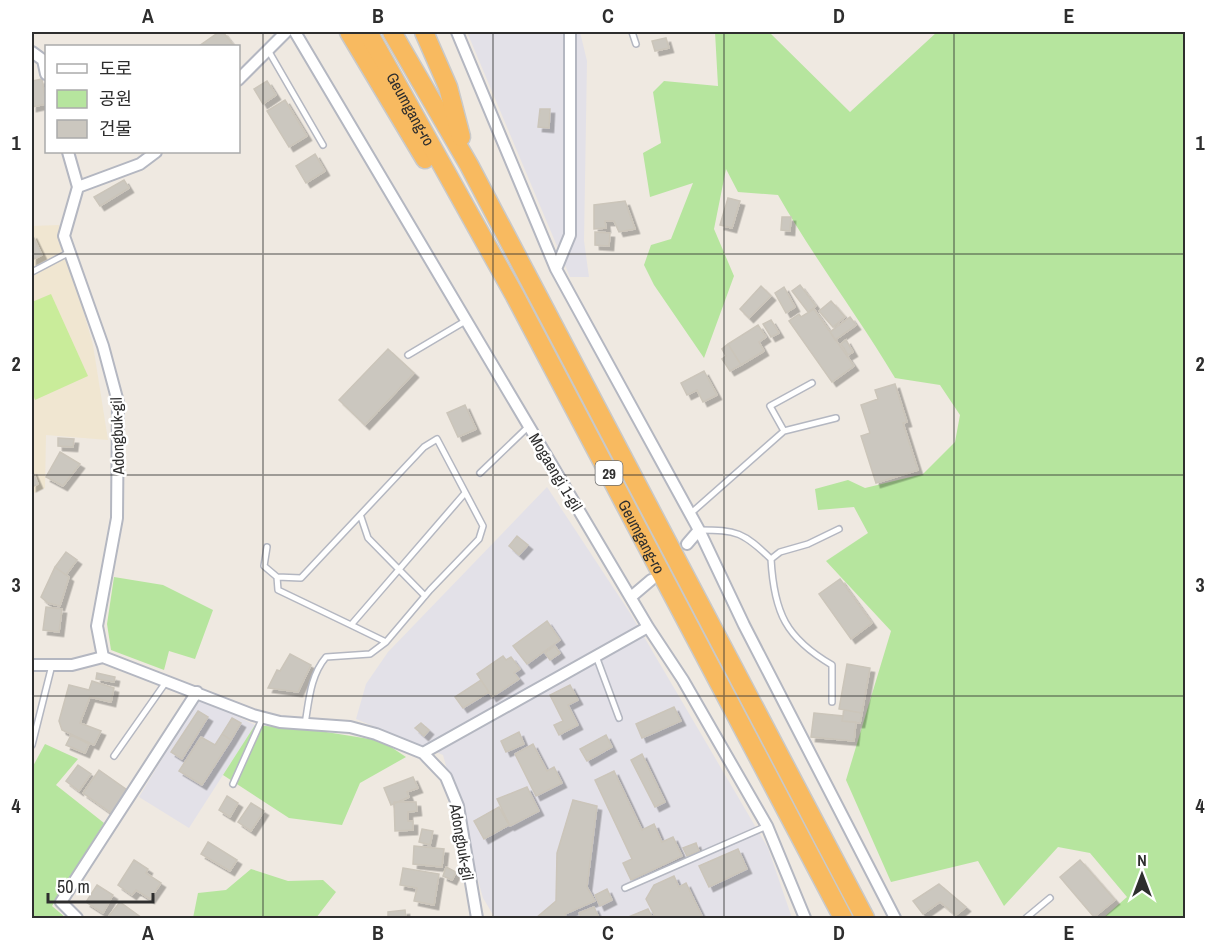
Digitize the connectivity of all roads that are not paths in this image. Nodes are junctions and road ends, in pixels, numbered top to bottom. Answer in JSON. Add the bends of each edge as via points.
{"nodes":[{"id":1,"x":286,"y":32,"type":"edge"},
{"id":2,"x":296,"y":32,"type":"edge"},
{"id":3,"x":349,"y":32,"type":"edge"},
{"id":4,"x":368,"y":32,"type":"edge"},
{"id":5,"x":392,"y":32,"type":"edge"},
{"id":6,"x":424,"y":32,"type":"edge"},
{"id":7,"x":458,"y":32,"type":"edge"},
{"id":8,"x":570,"y":32,"type":"edge"},
{"id":9,"x":632,"y":32,"type":"edge"},
{"id":10,"x":636,"y":44,"type":"dead end"},
{"id":11,"x":268,"y":50,"type":"junction"},
{"id":12,"x":32,"y":52,"type":"edge"},
{"id":13,"x":45,"y":69,"type":"edge"},
{"id":14,"x":240,"y":78,"type":"edge"},
{"id":15,"x":323,"y":145,"type":"dead end"},
{"id":16,"x":68,"y":153,"type":"edge"},
{"id":17,"x":155,"y":153,"type":"edge"},
{"id":18,"x":469,"y":165,"type":"junction"},
{"id":19,"x":78,"y":188,"type":"junction"},
{"id":20,"x":70,"y":252,"type":"junction"},
{"id":21,"x":556,"y":268,"type":"junction"},
{"id":22,"x":32,"y":272,"type":"edge"},
{"id":23,"x":515,"y":296,"type":"junction"},
{"id":24,"x":467,"y":320,"type":"junction"},
{"id":25,"x":408,"y":355,"type":"dead end"},
{"id":26,"x":812,"y":383,"type":"dead end"},
{"id":27,"x":836,"y":418,"type":"dead end"},
{"id":28,"x":529,"y":426,"type":"junction"},
{"id":29,"x":784,"y":431,"type":"junction"},
{"id":30,"x":480,"y":473,"type":"dead end"},
{"id":31,"x":465,"y":493,"type":"junction"},
{"id":32,"x":690,"y":514,"type":"junction"},
{"id":33,"x":361,"y":517,"type":"junction"},
{"id":34,"x":839,"y":529,"type":"dead end"},
{"id":35,"x":699,"y":530,"type":"junction"},
{"id":36,"x":687,"y":544,"type":"dead end"},
{"id":37,"x":267,"y":547,"type":"dead end"},
{"id":38,"x":771,"y":559,"type":"junction"},
{"id":39,"x":398,"y":571,"type":"junction"},
{"id":40,"x":277,"y":577,"type":"junction"},
{"id":41,"x":651,"y":580,"type":"dead end"},
{"id":42,"x":425,"y":596,"type":"junction"},
{"id":43,"x":631,"y":597,"type":"junction"},
{"id":44,"x":351,"y":625,"type":"junction"},
{"id":45,"x":648,"y":627,"type":"junction"},
{"id":46,"x":386,"y":642,"type":"junction"},
{"id":47,"x":596,"y":656,"type":"junction"},
{"id":48,"x":103,"y":657,"type":"junction"},
{"id":49,"x":32,"y":665,"type":"edge"},
{"id":50,"x":52,"y":665,"type":"junction"},
{"id":51,"x":167,"y":680,"type":"junction"},
{"id":52,"x":197,"y":692,"type":"junction"},
{"id":53,"x":832,"y":702,"type":"dead end"},
{"id":54,"x":263,"y":717,"type":"junction"},
{"id":55,"x":619,"y":718,"type":"dead end"},
{"id":56,"x":305,"y":724,"type":"junction"},
{"id":57,"x":32,"y":745,"type":"edge"},
{"id":58,"x":423,"y":753,"type":"junction"},
{"id":59,"x":114,"y":756,"type":"dead end"},
{"id":60,"x":233,"y":784,"type":"dead end"},
{"id":61,"x":767,"y":826,"type":"junction"},
{"id":62,"x":625,"y":888,"type":"dead end"},
{"id":63,"x":1050,"y":898,"type":"dead end"},
{"id":64,"x":77,"y":918,"type":"edge"},
{"id":65,"x":477,"y":918,"type":"edge"},
{"id":66,"x":805,"y":918,"type":"edge"},
{"id":67,"x":843,"y":918,"type":"edge"},
{"id":68,"x":865,"y":918,"type":"edge"},
{"id":69,"x":895,"y":918,"type":"edge"},
{"id":70,"x":1026,"y":918,"type":"edge"}],
"edges":[{"from":1,"to":11,"type":"street"},
{"from":2,"to":24,"type":"street","name":"Mogaengi 1-gil"},
{"from":3,"to":23,"type":"highway","via":[[499,281]]},
{"from":4,"to":23,"type":"highway","name":"Geumgang-ro","number":"29"},
{"from":5,"to":18,"type":"highway","name":"Geumgang-ro","number":"29"},
{"from":6,"to":18,"type":"highway","via":[[448,87]]},
{"from":7,"to":21,"type":"street"},
{"from":8,"to":21,"type":"street","via":[[570,235]]},
{"from":9,"to":10,"type":"lane"},
{"from":11,"to":14,"type":"street"},
{"from":11,"to":15,"type":"lane"},
{"from":12,"to":13,"type":"street","via":[[43,60]]},
{"from":16,"to":19,"type":"street"},
{"from":17,"to":19,"type":"street","via":[[140,164]]},
{"from":18,"to":68,"type":"highway","name":"Geumgang-ro","number":"29"},
{"from":19,"to":20,"type":"street","name":"Adongbuk-gil","via":[[64,236]]},
{"from":20,"to":22,"type":"lane"},
{"from":20,"to":48,"type":"street","name":"Adongbuk-gil","via":[[118,402],[117,518],[97,626]]},
{"from":21,"to":32,"type":"street"},
{"from":23,"to":67,"type":"highway","name":"Geumgang-ro","number":"29"},
{"from":24,"to":25,"type":"lane"},
{"from":24,"to":28,"type":"street","name":"Mogaengi 1-gil"},
{"from":26,"to":29,"type":"lane","via":[[770,406]]},
{"from":27,"to":29,"type":"lane"},
{"from":28,"to":30,"type":"lane"},
{"from":28,"to":43,"type":"street","name":"Mogaengi 1-gil"},
{"from":29,"to":32,"type":"lane"},
{"from":31,"to":33,"type":"lane","via":[[437,439],[424,447]]},
{"from":31,"to":39,"type":"lane"},
{"from":31,"to":42,"type":"lane","via":[[483,526],[479,539]]},
{"from":32,"to":35,"type":"street"},
{"from":33,"to":39,"type":"lane","via":[[369,538]]},
{"from":33,"to":40,"type":"lane","via":[[302,578]]},
{"from":34,"to":38,"type":"lane"},
{"from":35,"to":36,"type":"street"},
{"from":35,"to":38,"type":"lane","via":[[726,530],[748,537]]},
{"from":35,"to":69,"type":"street"},
{"from":37,"to":40,"type":"lane","via":[[264,566]]},
{"from":38,"to":53,"type":"lane","via":[[772,585],[791,633],[806,650],[832,665]]},
{"from":39,"to":42,"type":"lane"},
{"from":39,"to":44,"type":"lane"},
{"from":40,"to":44,"type":"lane","via":[[278,590]]},
{"from":41,"to":43,"type":"street"},
{"from":42,"to":46,"type":"lane"},
{"from":43,"to":45,"type":"street","name":"Mogaengi 1-gil"},
{"from":44,"to":46,"type":"lane"},
{"from":45,"to":47,"type":"street"},
{"from":45,"to":61,"type":"street","name":"Mogaengi 1-gil"},
{"from":46,"to":56,"type":"lane","via":[[370,654],[326,657],[312,683]]},
{"from":47,"to":55,"type":"lane"},
{"from":47,"to":58,"type":"street"},
{"from":48,"to":50,"type":"street","via":[[72,665]]},
{"from":48,"to":51,"type":"street","name":"Adongbuk-gil"},
{"from":49,"to":50,"type":"street"},
{"from":50,"to":57,"type":"lane"},
{"from":51,"to":52,"type":"street","name":"Adongbuk-gil"},
{"from":51,"to":59,"type":"lane"},
{"from":52,"to":54,"type":"street","name":"Adongbuk-gil"},
{"from":52,"to":64,"type":"street","via":[[61,902]]},
{"from":54,"to":56,"type":"street","name":"Adongbuk-gil"},
{"from":54,"to":60,"type":"lane"},
{"from":56,"to":58,"type":"street","name":"Adongbuk-gil","via":[[359,729]]},
{"from":58,"to":65,"type":"street","name":"Adongbuk-gil","via":[[446,777],[458,806]]},
{"from":61,"to":62,"type":"lane"},
{"from":61,"to":66,"type":"street","name":"Mogaengi 1-gil"},
{"from":63,"to":70,"type":"lane"}]}
